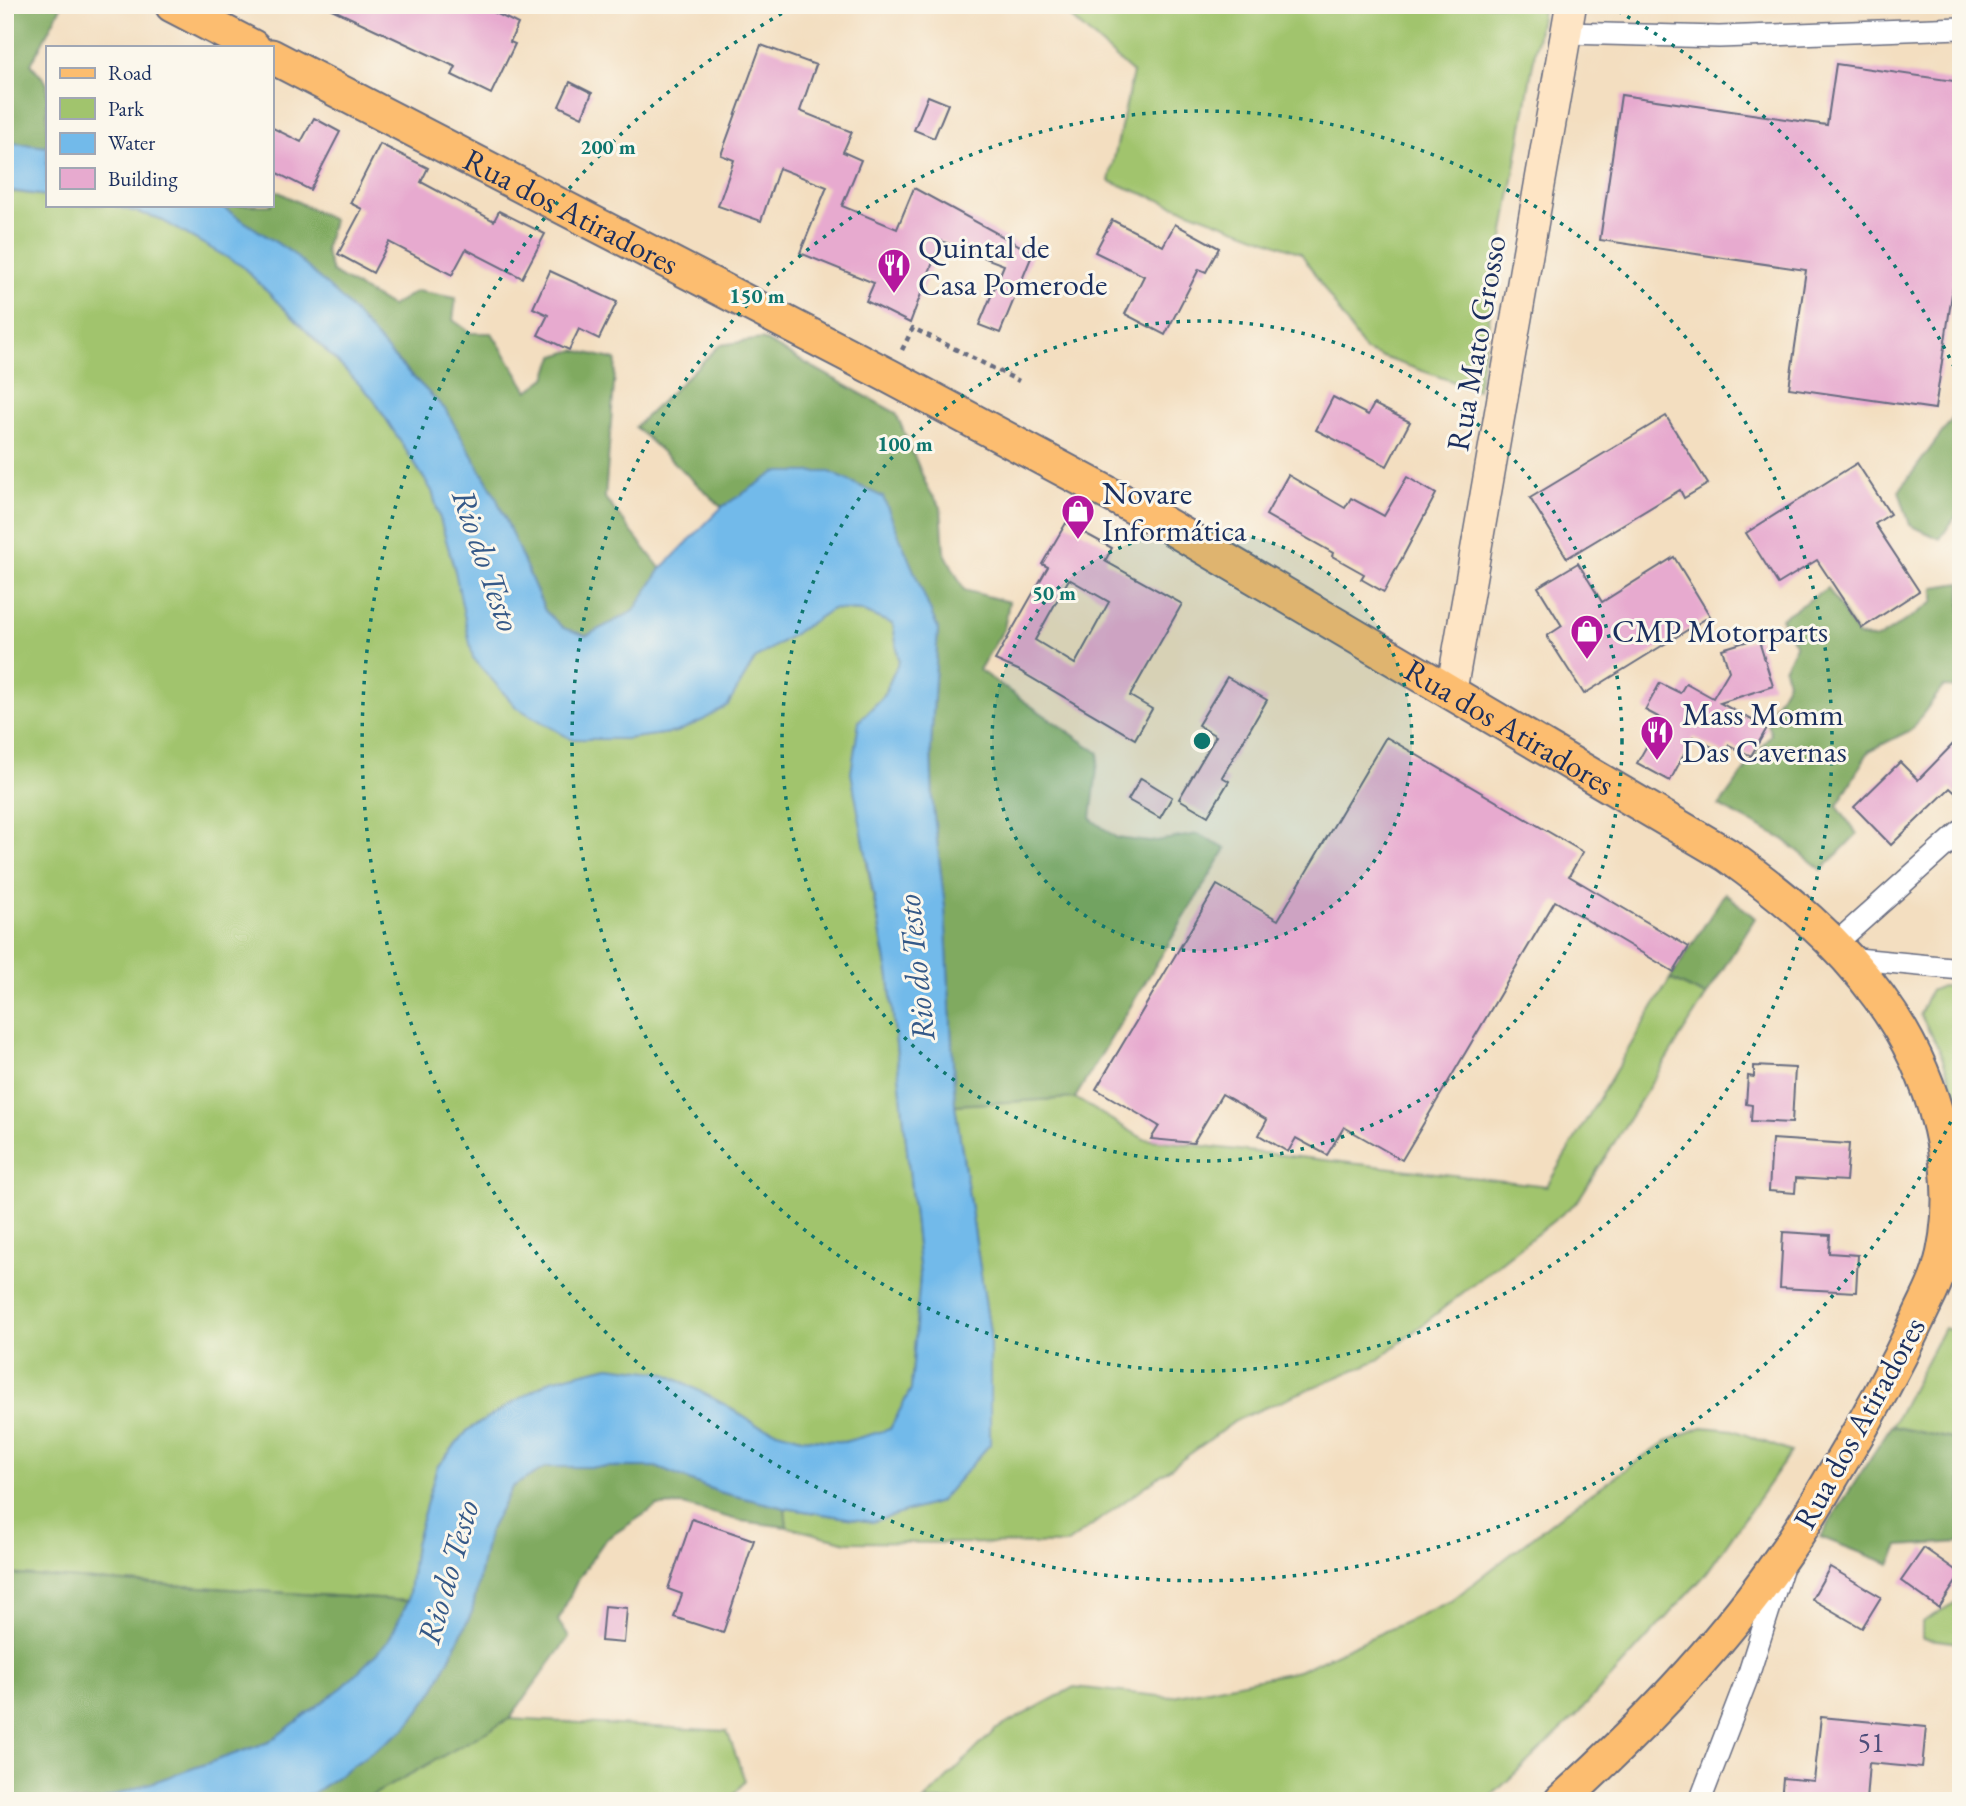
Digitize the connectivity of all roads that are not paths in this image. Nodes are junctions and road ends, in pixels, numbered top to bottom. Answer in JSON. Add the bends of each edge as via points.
{"nodes":[{"id":1,"x":172,"y":5,"type":"edge"},
{"id":2,"x":1569,"y":19,"type":"edge"},
{"id":3,"x":1961,"y":28,"type":"edge"},
{"id":4,"x":251,"y":46,"type":"edge"},
{"id":5,"x":273,"y":58,"type":"edge"},
{"id":6,"x":1451,"y":693,"type":"junction"},
{"id":7,"x":1961,"y":831,"type":"edge"},
{"id":8,"x":1841,"y":951,"type":"junction"},
{"id":9,"x":1961,"y":969,"type":"edge"},
{"id":10,"x":1787,"y":1551,"type":"junction"},
{"id":11,"x":1561,"y":1801,"type":"edge"},
{"id":12,"x":1700,"y":1801,"type":"edge"}],
"edges":[{"from":1,"to":4,"type":"main road"},
{"from":2,"to":3,"type":"street","via":[[1719,37]]},
{"from":2,"to":6,"type":"street","name":"Rua Mato Grosso"},
{"from":5,"to":6,"type":"main road","name":"Rua dos Atiradores","via":[[1158,520]]},
{"from":6,"to":8,"type":"main road","name":"Rua dos Atiradores","via":[[1727,855],[1769,885]]},
{"from":7,"to":8,"type":"street"},
{"from":8,"to":9,"type":"street"},
{"from":8,"to":10,"type":"main road","name":"Rua dos Atiradores","via":[[1880,998],[1909,1045],[1932,1100],[1951,1187],[1947,1240],[1939,1273],[1905,1347]]},
{"from":10,"to":11,"type":"main road","name":"Rua dos Atiradores","via":[[1745,1608],[1643,1725]]},
{"from":10,"to":12,"type":"street","via":[[1764,1629]]}]}
